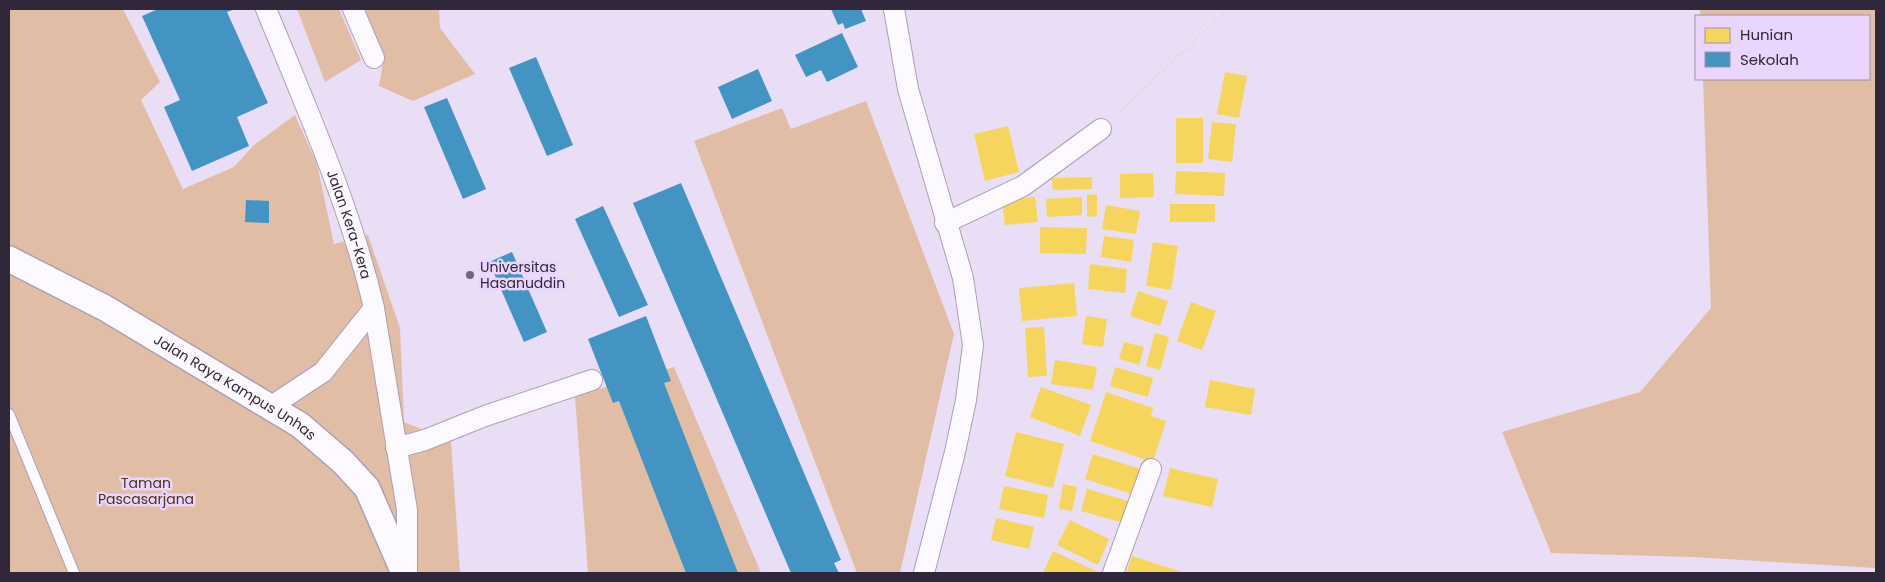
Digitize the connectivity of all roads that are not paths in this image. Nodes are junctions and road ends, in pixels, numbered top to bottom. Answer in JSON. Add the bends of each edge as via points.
{"nodes":[{"id":1,"x":266,"y":9,"type":"edge"},
{"id":2,"x":353,"y":9,"type":"edge"},
{"id":3,"x":894,"y":9,"type":"edge"},
{"id":4,"x":374,"y":58,"type":"dead end"},
{"id":5,"x":1101,"y":129,"type":"road end"},
{"id":6,"x":945,"y":223,"type":"junction"},
{"id":7,"x":9,"y":259,"type":"edge"},
{"id":8,"x":374,"y":308,"type":"junction"},
{"id":9,"x":592,"y":380,"type":"dead end"},
{"id":10,"x":270,"y":407,"type":"junction"},
{"id":11,"x":9,"y":414,"type":"edge"},
{"id":12,"x":396,"y":448,"type":"junction"},
{"id":13,"x":1151,"y":469,"type":"dead end"},
{"id":14,"x":74,"y":573,"type":"edge"},
{"id":15,"x":405,"y":573,"type":"edge"},
{"id":16,"x":924,"y":573,"type":"edge"},
{"id":17,"x":1113,"y":573,"type":"edge"}],
"edges":[{"from":1,"to":8,"type":"street","name":"Jalan Kera-Kera","via":[[362,257]]},
{"from":2,"to":4,"type":"street"},
{"from":3,"to":6,"type":"street","via":[[908,89]]},
{"from":5,"to":6,"type":"street","via":[[1024,186]]},
{"from":6,"to":16,"type":"street","via":[[963,278],[973,345],[955,452]]},
{"from":7,"to":10,"type":"street","name":"Jalan Raya Kampus Unhas","via":[[105,308]]},
{"from":8,"to":10,"type":"street","via":[[323,372]]},
{"from":8,"to":12,"type":"street","name":"Jalan Kera-Kera"},
{"from":9,"to":12,"type":"street"},
{"from":10,"to":15,"type":"street","name":"Jalan Raya Kampus Unhas","via":[[300,425],[361,479]]},
{"from":11,"to":14,"type":"lane"},
{"from":12,"to":15,"type":"street","name":"Jalan Kera-Kera","via":[[407,510]]},
{"from":13,"to":17,"type":"street"}]}
